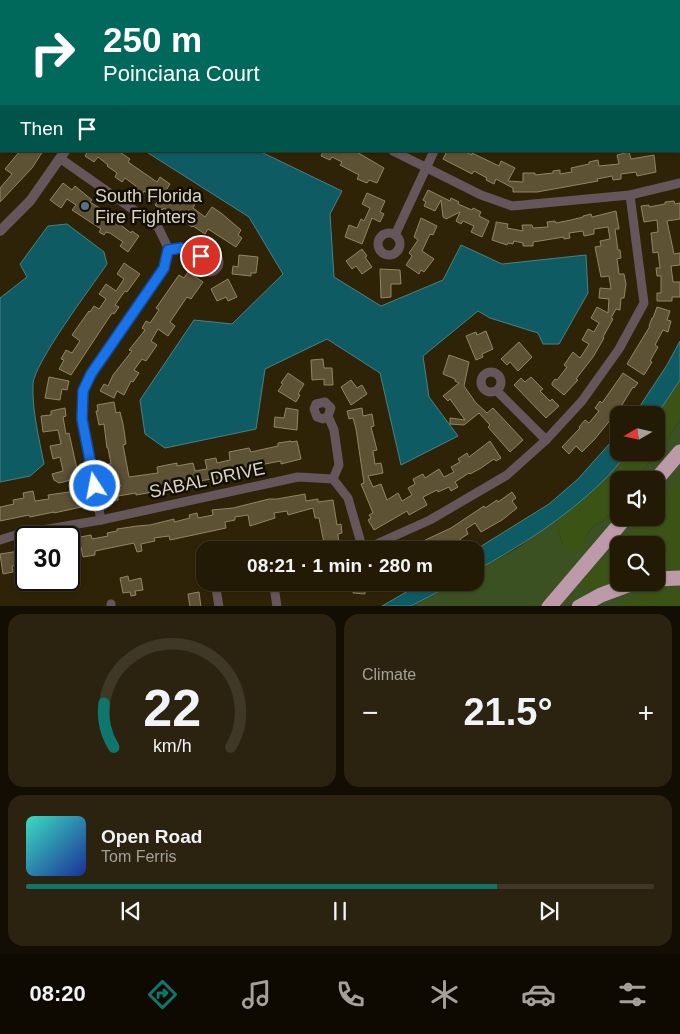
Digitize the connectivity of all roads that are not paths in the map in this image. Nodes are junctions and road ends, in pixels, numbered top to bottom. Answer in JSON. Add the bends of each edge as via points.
{"nodes":[{"id":1,"x":395,"y":152,"type":"edge"},
{"id":2,"x":434,"y":152,"type":"edge"},
{"id":3,"x":63,"y":155,"type":"edge"},
{"id":4,"x":426,"y":167,"type":"junction"},
{"id":5,"x":680,"y":183,"type":"edge"},
{"id":6,"x":630,"y":195,"type":"junction"},
{"id":7,"x":0,"y":231,"type":"edge"},
{"id":8,"x":395,"y":234,"type":"dead end"},
{"id":9,"x":168,"y":250,"type":"junction"},
{"id":10,"x":201,"y":256,"type":"dead end"},
{"id":11,"x":497,"y":390,"type":"dead end"},
{"id":12,"x":328,"y":416,"type":"dead end"},
{"id":13,"x":546,"y":440,"type":"junction"},
{"id":14,"x":680,"y":452,"type":"edge"},
{"id":15,"x":664,"y":471,"type":"edge"},
{"id":16,"x":333,"y":479,"type":"junction"},
{"id":17,"x":101,"y":520,"type":"junction"},
{"id":18,"x":619,"y":526,"type":"edge"},
{"id":19,"x":0,"y":540,"type":"edge"},
{"id":20,"x":680,"y":578,"type":"edge"},
{"id":21,"x":665,"y":579,"type":"edge"},
{"id":22,"x":216,"y":591,"type":"edge"},
{"id":23,"x":275,"y":591,"type":"edge"},
{"id":24,"x":610,"y":591,"type":"edge"},
{"id":25,"x":219,"y":606,"type":"edge"},
{"id":26,"x":277,"y":606,"type":"edge"},
{"id":27,"x":549,"y":606,"type":"edge"},
{"id":28,"x":579,"y":606,"type":"edge"}],
"edges":[{"from":1,"to":4,"type":"street"},
{"from":2,"to":4,"type":"street"},
{"from":3,"to":7,"type":"street","via":[[30,201]]},
{"from":3,"to":9,"type":"street","via":[[158,227]]},
{"from":4,"to":6,"type":"street","via":[[481,195],[512,206]]},
{"from":4,"to":8,"type":"street"},
{"from":5,"to":6,"type":"street"},
{"from":6,"to":13,"type":"street","via":[[644,303],[619,349],[582,401]]},
{"from":9,"to":10,"type":"street","via":[[181,248]]},
{"from":9,"to":17,"type":"street","via":[[164,268],[91,374],[83,391],[82,419]]},
{"from":11,"to":13,"type":"street"},
{"from":12,"to":16,"type":"street","via":[[334,430],[339,465]]},
{"from":13,"to":16,"type":"street","via":[[507,475],[430,520],[363,550],[348,498]]},
{"from":14,"to":15,"type":"highway"},
{"from":16,"to":17,"type":"street","name":"SABAL DRIVE","via":[[298,477]]},
{"from":17,"to":19,"type":"street","name":"SABAL DRIVE"},
{"from":18,"to":27,"type":"highway"},
{"from":20,"to":21,"type":"highway"},
{"from":22,"to":25,"type":"street"},
{"from":23,"to":26,"type":"street"},
{"from":24,"to":28,"type":"highway"}]}
